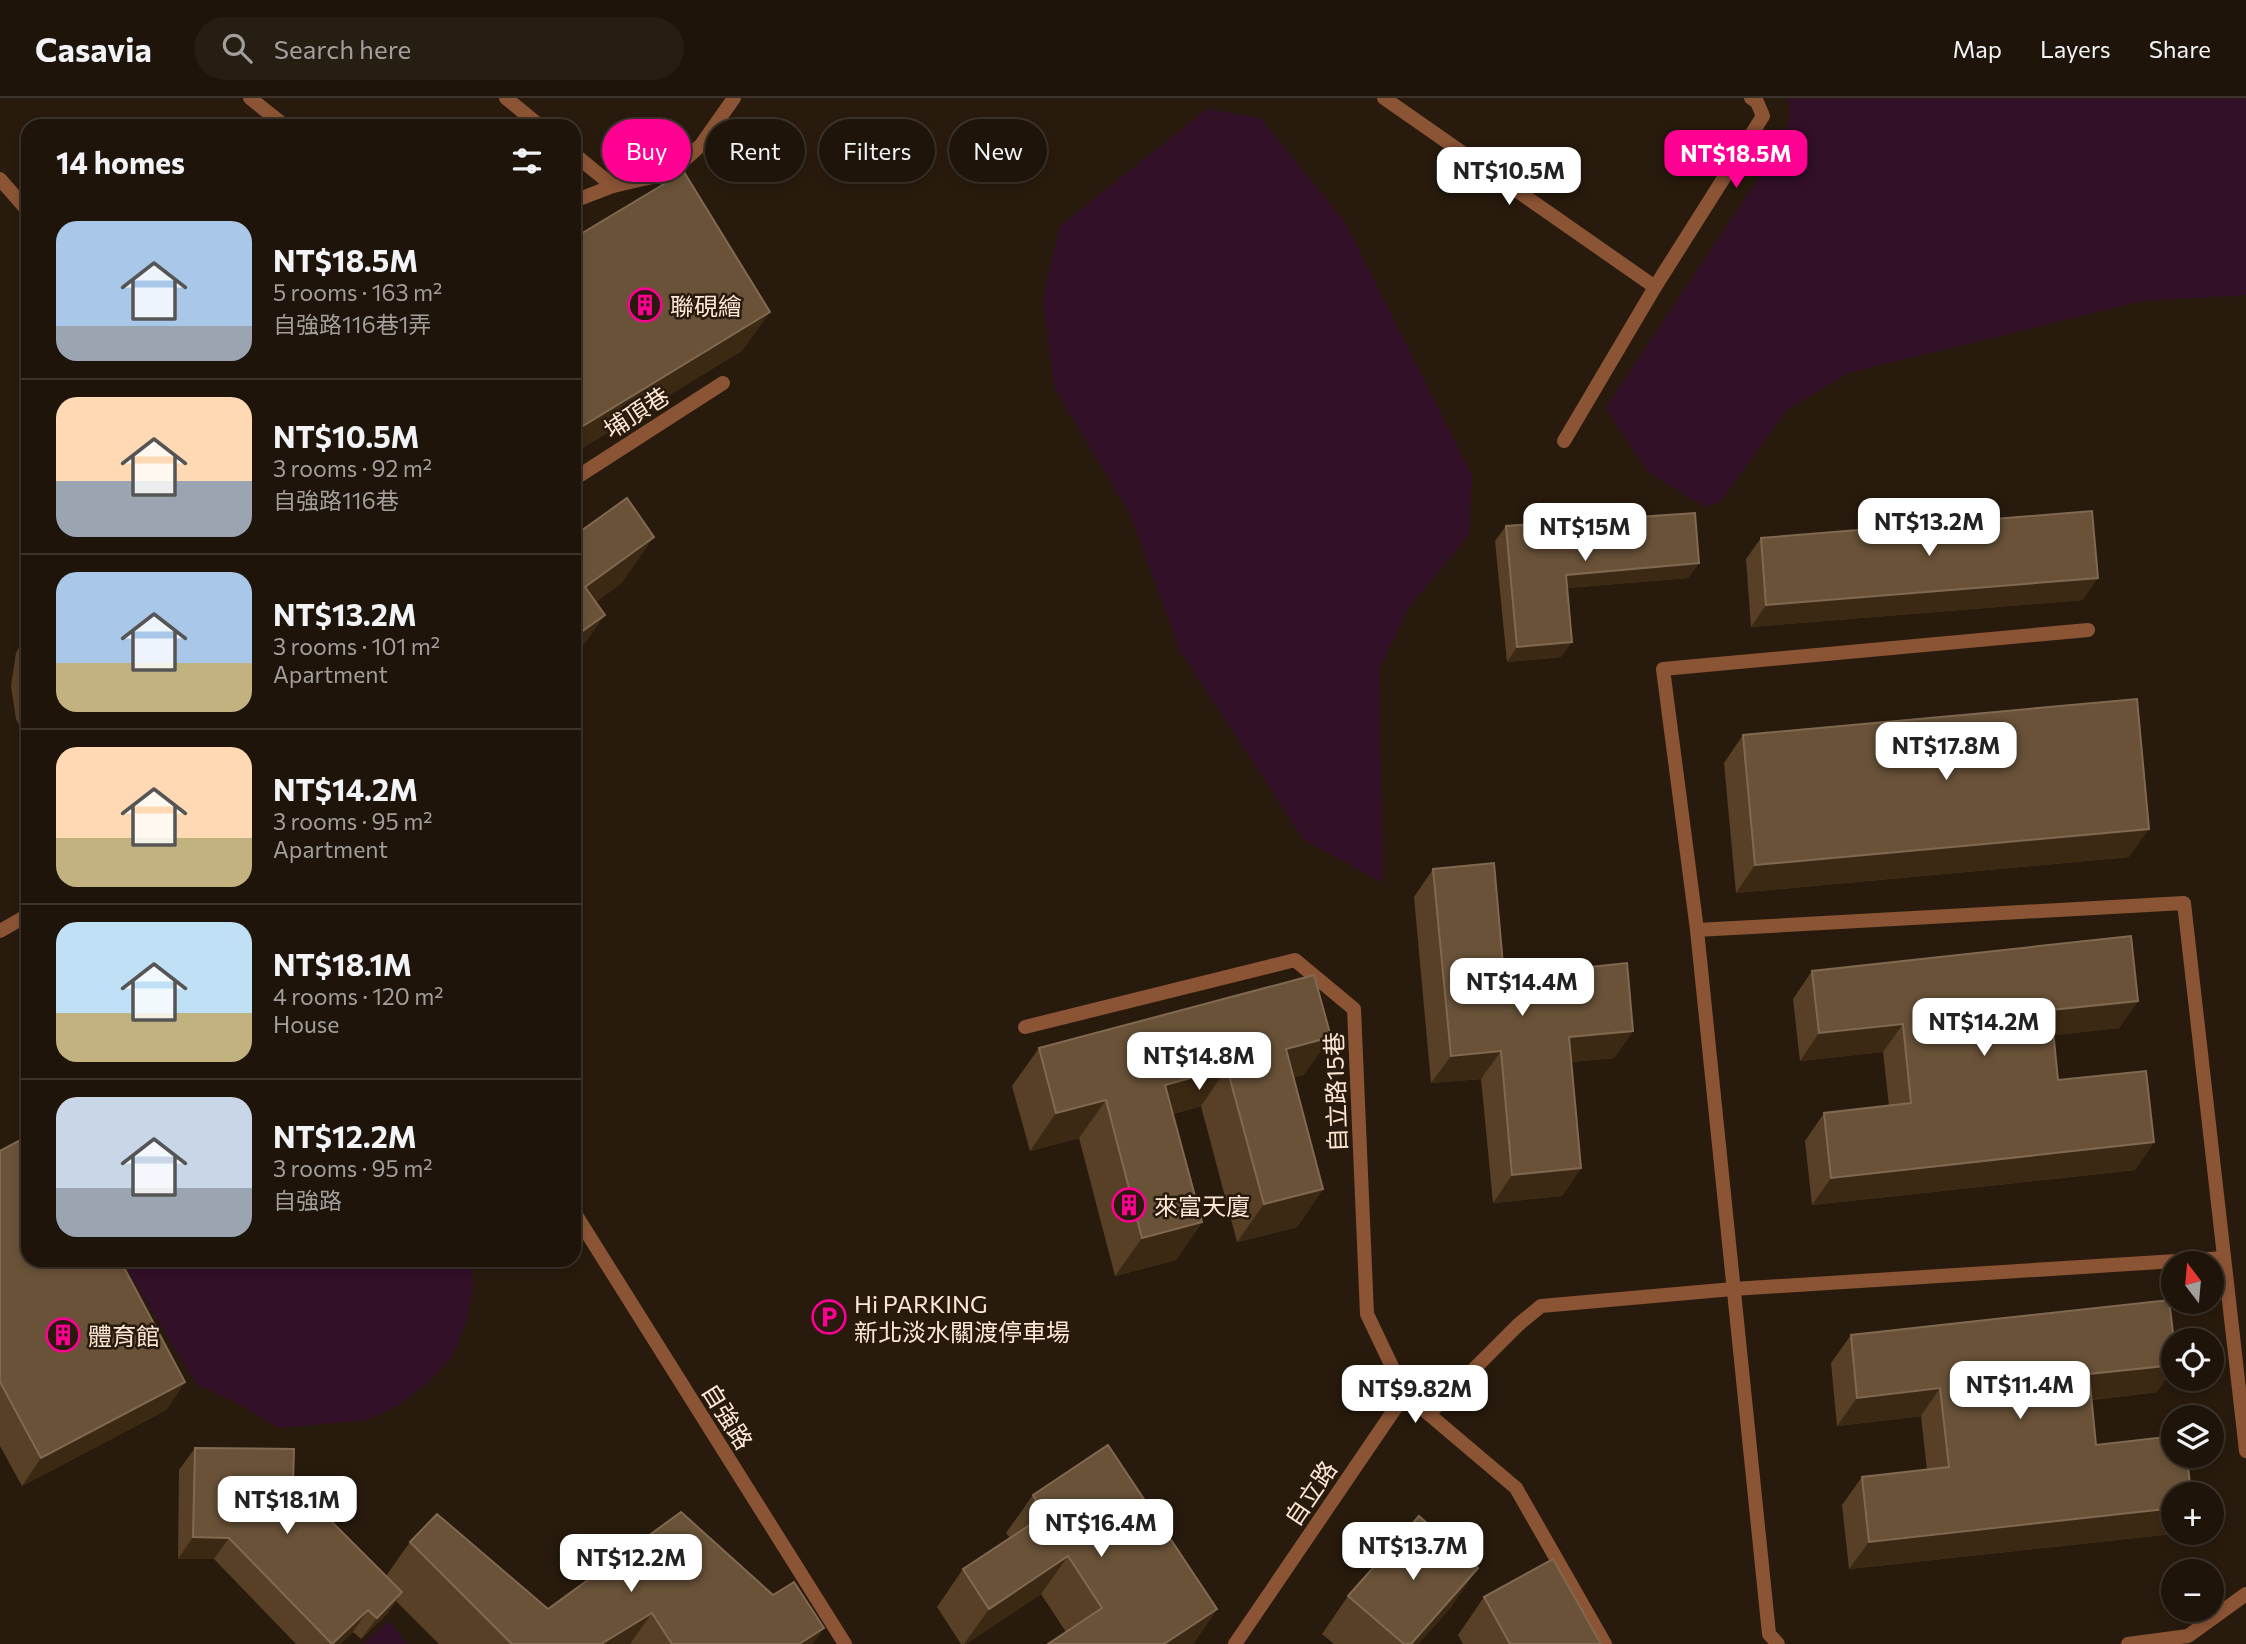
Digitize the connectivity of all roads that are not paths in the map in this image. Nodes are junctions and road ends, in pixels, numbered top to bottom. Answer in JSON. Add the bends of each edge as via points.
{"nodes":[{"id":1,"x":250,"y":98,"type":"edge"},
{"id":2,"x":506,"y":98,"type":"edge"},
{"id":3,"x":734,"y":98,"type":"edge"},
{"id":4,"x":1384,"y":98,"type":"edge"},
{"id":5,"x":1751,"y":98,"type":"edge"},
{"id":6,"x":276,"y":119,"type":"edge"},
{"id":7,"x":532,"y":119,"type":"edge"},
{"id":8,"x":581,"y":160,"type":"edge"},
{"id":9,"x":0,"y":179,"type":"edge"},
{"id":10,"x":614,"y":186,"type":"junction"},
{"id":11,"x":581,"y":198,"type":"edge"},
{"id":12,"x":21,"y":203,"type":"edge"},
{"id":13,"x":1655,"y":287,"type":"junction"},
{"id":14,"x":723,"y":383,"type":"edge"},
{"id":15,"x":1564,"y":441,"type":"dead end"},
{"id":16,"x":581,"y":474,"type":"edge"},
{"id":17,"x":2088,"y":630,"type":"dead end"},
{"id":18,"x":21,"y":919,"type":"edge"},
{"id":19,"x":1696,"y":930,"type":"junction"},
{"id":20,"x":0,"y":931,"type":"edge"},
{"id":21,"x":1025,"y":1027,"type":"dead end"},
{"id":22,"x":581,"y":1223,"type":"edge"},
{"id":23,"x":2223,"y":1251,"type":"edge"},
{"id":24,"x":2224,"y":1258,"type":"edge"},
{"id":25,"x":2161,"y":1262,"type":"edge"},
{"id":26,"x":1734,"y":1289,"type":"junction"},
{"id":27,"x":1405,"y":1394,"type":"junction"},
{"id":28,"x":1429,"y":1413,"type":"junction"},
{"id":29,"x":2246,"y":1451,"type":"edge"},
{"id":30,"x":2246,"y":1594,"type":"edge"},
{"id":31,"x":845,"y":1644,"type":"edge"},
{"id":32,"x":1235,"y":1644,"type":"edge"},
{"id":33,"x":1605,"y":1644,"type":"edge"},
{"id":34,"x":1778,"y":1644,"type":"edge"},
{"id":35,"x":2128,"y":1644,"type":"edge"}],
"edges":[{"from":1,"to":6,"type":"street"},
{"from":2,"to":7,"type":"street"},
{"from":3,"to":10,"type":"street","via":[[701,145],[670,173]]},
{"from":4,"to":13,"type":"street"},
{"from":5,"to":13,"type":"street","via":[[1763,116]]},
{"from":8,"to":10,"type":"street"},
{"from":9,"to":12,"type":"street"},
{"from":10,"to":11,"type":"street"},
{"from":13,"to":15,"type":"street"},
{"from":14,"to":16,"type":"street","name":"埔頂巷"},
{"from":17,"to":19,"type":"street","via":[[1663,669]]},
{"from":18,"to":20,"type":"street"},
{"from":19,"to":23,"type":"street","via":[[2184,903]]},
{"from":19,"to":26,"type":"street"},
{"from":21,"to":27,"type":"street","name":"自立路15巷","via":[[1295,960],[1354,1009],[1367,1314]]},
{"from":22,"to":31,"type":"street","name":"自強路"},
{"from":24,"to":29,"type":"street"},
{"from":25,"to":26,"type":"street"},
{"from":26,"to":28,"type":"street","via":[[1541,1306]]},
{"from":26,"to":34,"type":"street","via":[[1769,1634]]},
{"from":27,"to":28,"type":"street"},
{"from":27,"to":32,"type":"street","name":"自立路"},
{"from":28,"to":33,"type":"street","via":[[1516,1488]]},
{"from":30,"to":35,"type":"street","via":[[2189,1636]]}]}
